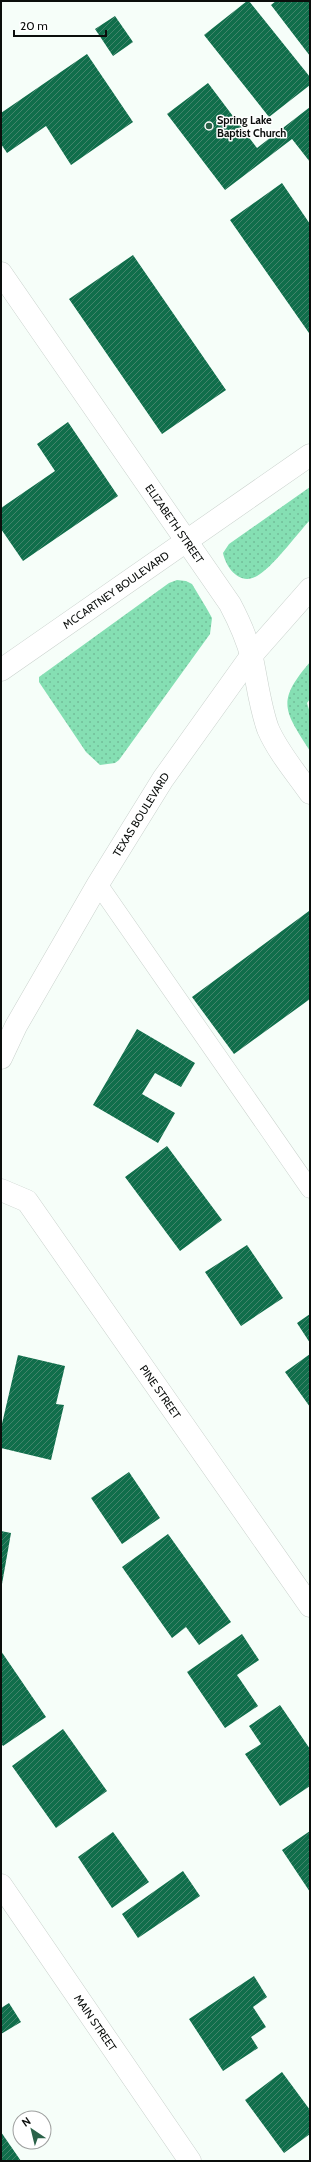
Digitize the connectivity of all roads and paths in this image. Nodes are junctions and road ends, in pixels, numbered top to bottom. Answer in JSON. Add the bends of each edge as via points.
{"nodes":[{"id":1,"x":1,"y":273,"type":"edge"},
{"id":2,"x":310,"y":455,"type":"edge"},
{"id":3,"x":187,"y":542,"type":"junction"},
{"id":4,"x":310,"y":589,"type":"edge"},
{"id":5,"x":252,"y":656,"type":"junction"},
{"id":6,"x":1,"y":670,"type":"edge"},
{"id":7,"x":310,"y":793,"type":"edge"},
{"id":8,"x":98,"y":884,"type":"junction"},
{"id":9,"x":1,"y":1058,"type":"edge"},
{"id":10,"x":310,"y":1189,"type":"edge"},
{"id":11,"x":1,"y":1190,"type":"edge"},
{"id":12,"x":310,"y":1606,"type":"edge"},
{"id":13,"x":1,"y":1885,"type":"edge"},
{"id":14,"x":190,"y":2161,"type":"edge"}],
"edges":[{"from":1,"to":3,"type":"street","name":"ELIZABETH STREET"},
{"from":2,"to":3,"type":"street","name":"MCCARTNEY BOULEVARD"},
{"from":3,"to":5,"type":"street","name":"ELIZABETH STREET","via":[[230,604]]},
{"from":3,"to":6,"type":"street","name":"MCCARTNEY BOULEVARD"},
{"from":4,"to":5,"type":"street","name":"TEXAS BOULEVARD"},
{"from":5,"to":7,"type":"street","name":"ELIZABETH STREET","via":[[264,717],[271,736]]},
{"from":5,"to":8,"type":"street","name":"TEXAS BOULEVARD","via":[[163,779]]},
{"from":8,"to":9,"type":"street","name":"TEXAS BOULEVARD","via":[[16,1026]]},
{"from":8,"to":10,"type":"lane"},
{"from":11,"to":12,"type":"street","name":"PINE STREET","via":[[27,1201]]},
{"from":13,"to":14,"type":"street","name":"MAIN STREET"}]}
